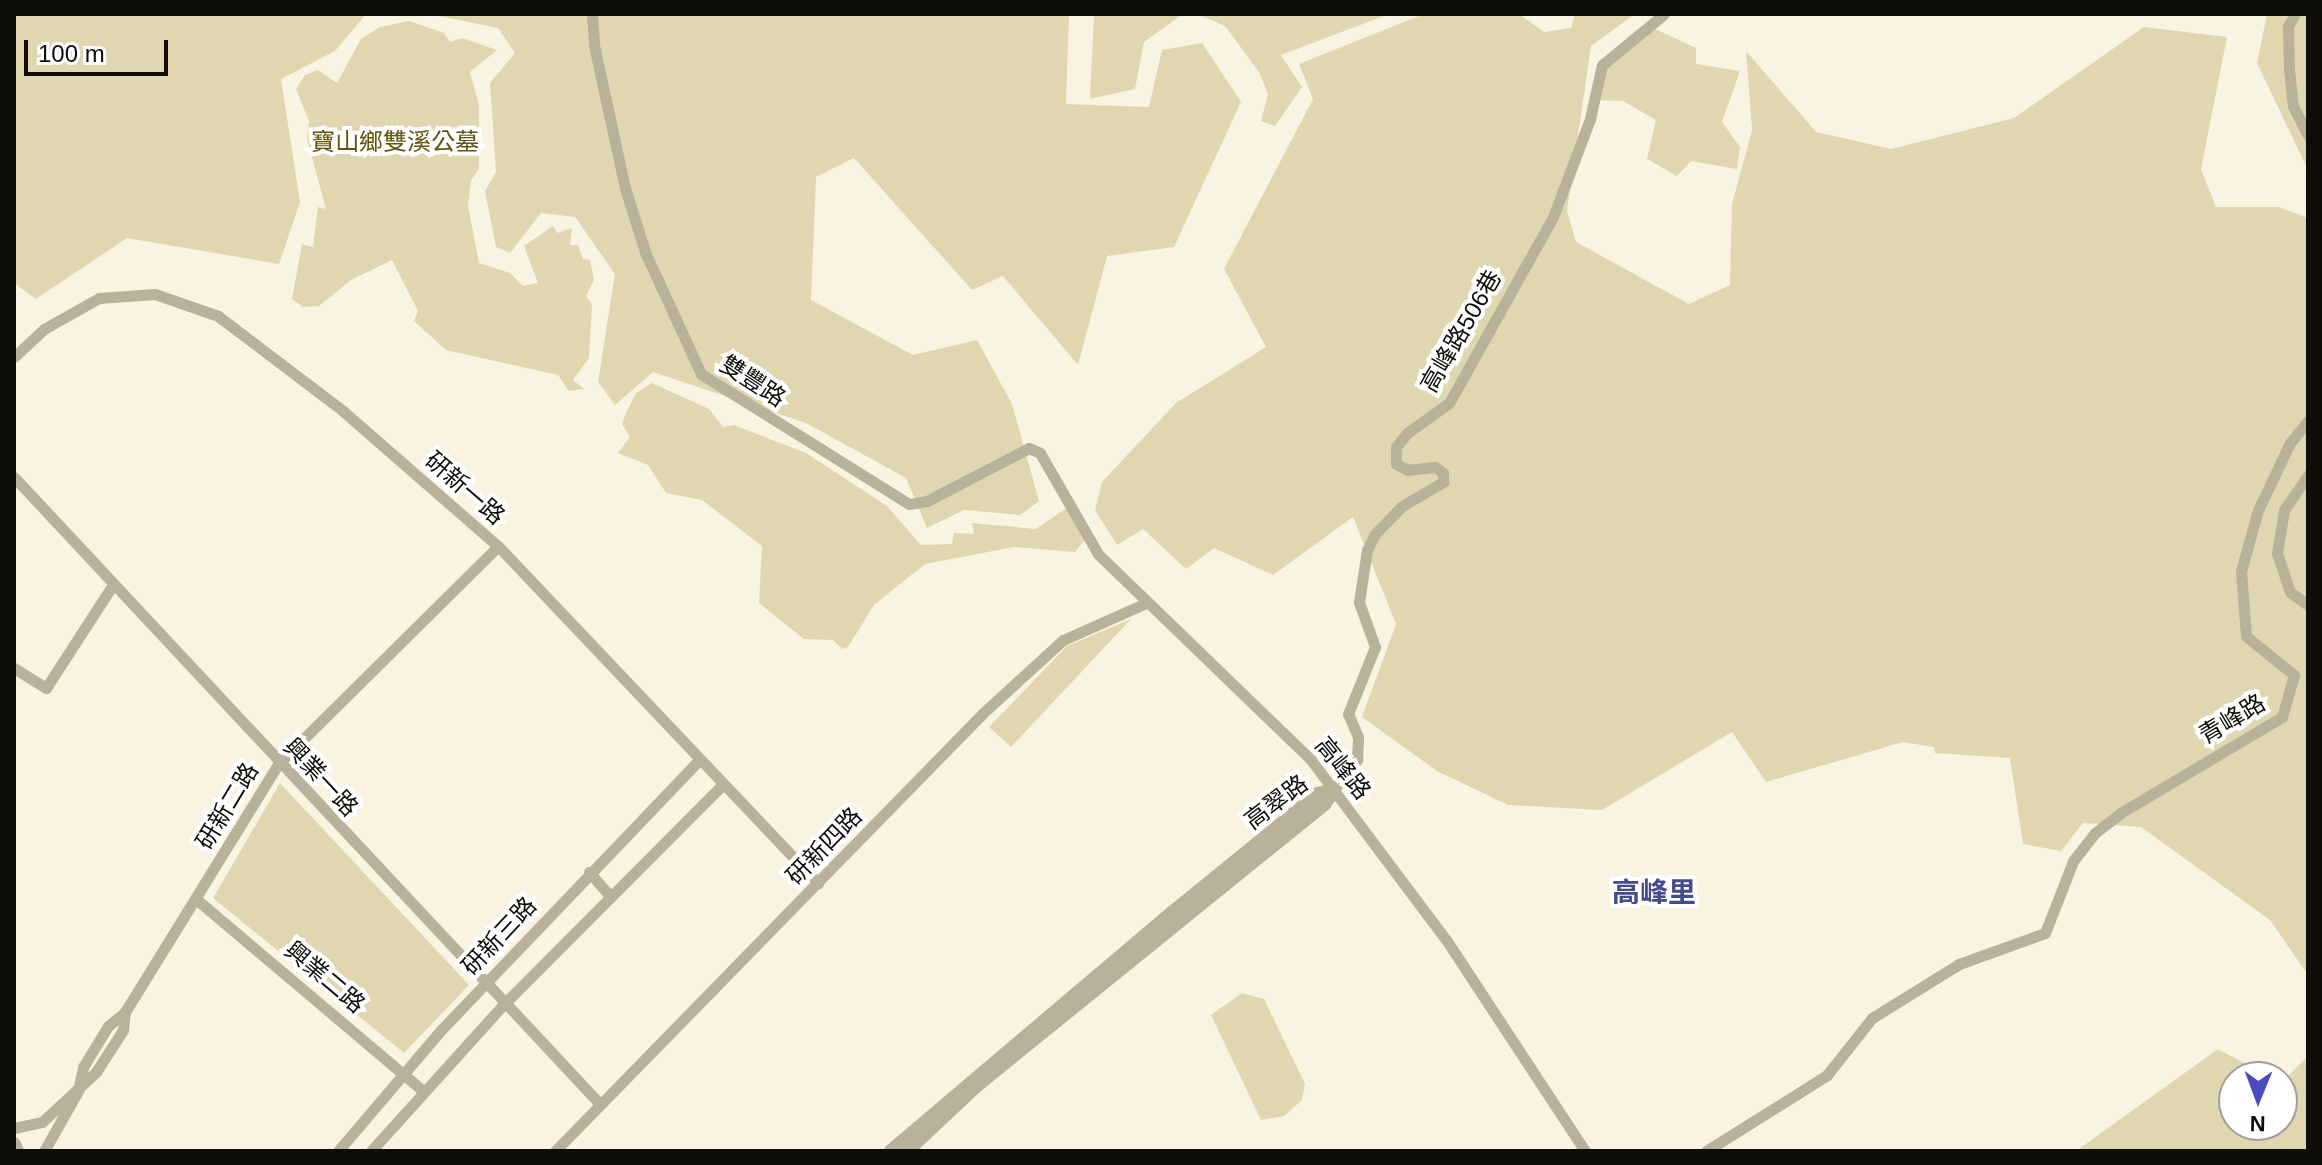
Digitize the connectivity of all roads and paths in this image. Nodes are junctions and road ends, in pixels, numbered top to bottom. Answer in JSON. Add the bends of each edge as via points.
{"nodes":[{"id":1,"x":592,"y":14,"type":"edge"},
{"id":2,"x":1664,"y":14,"type":"edge"},
{"id":3,"x":2295,"y":14,"type":"edge"},
{"id":4,"x":2308,"y":136,"type":"edge"},
{"id":5,"x":14,"y":357,"type":"edge"},
{"id":6,"x":2308,"y":421,"type":"edge"},
{"id":7,"x":1029,"y":448,"type":"joint"},
{"id":8,"x":2308,"y":475,"type":"edge"},
{"id":9,"x":14,"y":477,"type":"edge"},
{"id":10,"x":498,"y":546,"type":"junction"},
{"id":11,"x":112,"y":586,"type":"junction"},
{"id":12,"x":1146,"y":603,"type":"junction"},
{"id":13,"x":2308,"y":605,"type":"edge"},
{"id":14,"x":14,"y":668,"type":"edge"},
{"id":15,"x":700,"y":759,"type":"junction"},
{"id":16,"x":279,"y":763,"type":"junction"},
{"id":17,"x":723,"y":784,"type":"junction"},
{"id":18,"x":1334,"y":790,"type":"junction"},
{"id":19,"x":589,"y":872,"type":"junction"},
{"id":20,"x":818,"y":883,"type":"junction"},
{"id":21,"x":611,"y":897,"type":"junction"},
{"id":22,"x":196,"y":899,"type":"junction"},
{"id":23,"x":484,"y":984,"type":"junction"},
{"id":24,"x":503,"y":1005,"type":"junction"},
{"id":25,"x":402,"y":1073,"type":"junction"},
{"id":26,"x":78,"y":1091,"type":"junction"},
{"id":27,"x":423,"y":1091,"type":"junction"},
{"id":28,"x":599,"y":1103,"type":"junction"},
{"id":29,"x":14,"y":1128,"type":"edge"},
{"id":30,"x":14,"y":1144,"type":"edge"},
{"id":31,"x":17,"y":1151,"type":"edge"},
{"id":32,"x":44,"y":1151,"type":"edge"},
{"id":33,"x":338,"y":1151,"type":"edge"},
{"id":34,"x":371,"y":1151,"type":"edge"},
{"id":35,"x":555,"y":1151,"type":"edge"},
{"id":36,"x":891,"y":1151,"type":"edge"},
{"id":37,"x":907,"y":1151,"type":"edge"},
{"id":38,"x":1585,"y":1151,"type":"edge"},
{"id":39,"x":1706,"y":1151,"type":"edge"}],
"edges":[{"from":1,"to":7,"type":"street","name":"雙豐路","via":[[625,188],[645,252],[701,374],[909,504],[927,501]]},
{"from":2,"to":18,"type":"street","name":"高峰路506巷","via":[[1602,65],[1590,119],[1553,217],[1449,403],[1396,447],[1396,464],[1408,470],[1435,467],[1443,473],[1443,482],[1402,506],[1367,550],[1359,602],[1375,647],[1348,714],[1358,737],[1357,759]]},
{"from":3,"to":4,"type":"street","via":[[2288,26],[2290,81],[2293,106]]},
{"from":5,"to":10,"type":"street","name":"研新一路","via":[[44,329],[99,298],[155,294],[188,303],[218,316],[343,411]]},
{"from":6,"to":39,"type":"street","name":"青峰路","via":[[2290,443],[2258,510],[2241,571],[2246,636],[2294,675],[2282,717],[2095,833],[2073,861],[2045,933],[1959,964],[1872,1018],[1827,1075]]},
{"from":7,"to":12,"type":"street","name":"高峰路","via":[[1040,453],[1098,554]]},
{"from":8,"to":13,"type":"street","via":[[2284,510],[2277,553],[2290,592]]},
{"from":9,"to":11,"type":"street","name":"興業一路"},
{"from":10,"to":15,"type":"street","name":"研新一路"},
{"from":10,"to":16,"type":"street","name":"研新二路"},
{"from":11,"to":14,"type":"street","via":[[46,688]]},
{"from":11,"to":16,"type":"street","name":"興業一路"},
{"from":12,"to":18,"type":"street","name":"高峰路","via":[[1254,700]]},
{"from":12,"to":20,"type":"street","name":"研新四路","via":[[1063,640]]},
{"from":15,"to":17,"type":"street","name":"研新一路"},
{"from":15,"to":19,"type":"street","name":"研新三路"},
{"from":16,"to":22,"type":"street","name":"研新二路"},
{"from":16,"to":23,"type":"street","name":"興業一路"},
{"from":17,"to":20,"type":"street","name":"研新一路"},
{"from":17,"to":21,"type":"street"},
{"from":18,"to":36,"type":"street","name":"高翠路","via":[[1318,794]]},
{"from":18,"to":37,"type":"street","name":"高翠路","via":[[1325,803],[976,1086]]},
{"from":18,"to":38,"type":"street","name":"高峰路","via":[[1447,941]]},
{"from":19,"to":21,"type":"street"},
{"from":19,"to":23,"type":"street","name":"研新三路"},
{"from":20,"to":28,"type":"street","name":"研新四路"},
{"from":21,"to":24,"type":"street"},
{"from":22,"to":25,"type":"street","name":"興業二路"},
{"from":22,"to":26,"type":"street","name":"研新二路","via":[[125,1012],[108,1026],[83,1067]]},
{"from":23,"to":24,"type":"street","name":"興業一路"},
{"from":23,"to":25,"type":"street","name":"研新三路"},
{"from":24,"to":27,"type":"street"},
{"from":24,"to":28,"type":"street","name":"興業一路"},
{"from":25,"to":27,"type":"street","name":"興業二路"},
{"from":25,"to":33,"type":"street","name":"研新三路"},
{"from":26,"to":29,"type":"street","name":"研新二路","via":[[42,1122]]},
{"from":26,"to":32,"type":"street","name":"研新二路"},
{"from":27,"to":34,"type":"street"},
{"from":28,"to":35,"type":"street","name":"研新四路"},
{"from":30,"to":31,"type":"street"}]}
